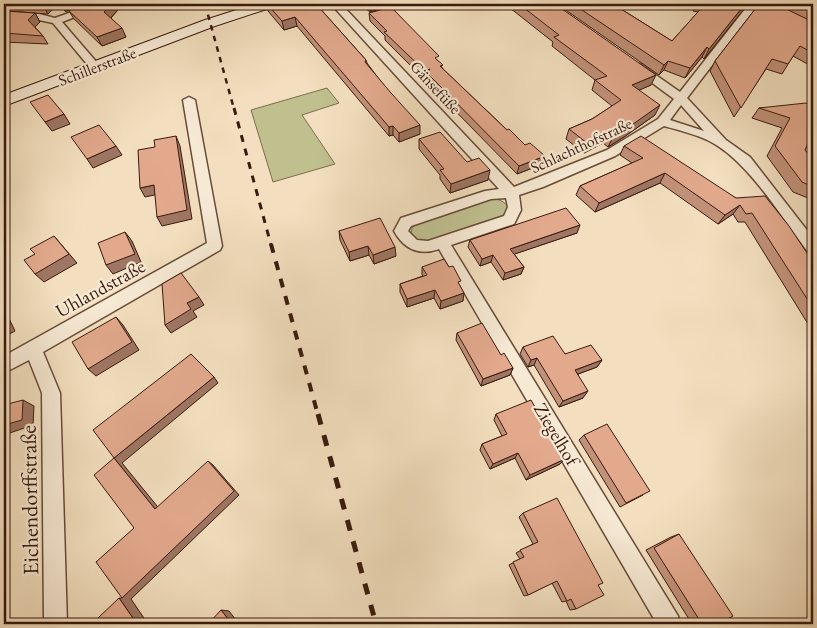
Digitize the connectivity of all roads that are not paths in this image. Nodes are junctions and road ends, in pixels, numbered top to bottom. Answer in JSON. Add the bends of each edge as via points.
{"nodes":[{"id":1,"x":85,"y":4,"type":"edge"},
{"id":2,"x":268,"y":4,"type":"edge"},
{"id":3,"x":336,"y":4,"type":"edge"},
{"id":4,"x":754,"y":4,"type":"edge"},
{"id":5,"x":4,"y":15,"type":"edge"},
{"id":6,"x":56,"y":21,"type":"junction"},
{"id":7,"x":626,"y":59,"type":"edge"},
{"id":8,"x":95,"y":66,"type":"junction"},
{"id":9,"x":681,"y":98,"type":"junction"},
{"id":10,"x":189,"y":100,"type":"dead end"},
{"id":11,"x":4,"y":101,"type":"edge"},
{"id":12,"x":662,"y":122,"type":"junction"},
{"id":13,"x":722,"y":143,"type":"junction"},
{"id":14,"x":511,"y":193,"type":"junction"},
{"id":15,"x":808,"y":232,"type":"edge"},
{"id":16,"x":444,"y":244,"type":"junction"},
{"id":17,"x":813,"y":248,"type":"edge"},
{"id":18,"x":31,"y":349,"type":"junction"},
{"id":19,"x":4,"y":364,"type":"edge"},
{"id":20,"x":55,"y":624,"type":"edge"},
{"id":21,"x":670,"y":624,"type":"edge"}],
"edges":[{"from":1,"to":6,"type":"street","via":[[72,15]]},
{"from":2,"to":8,"type":"main road","name":"Schillerstraße"},
{"from":3,"to":14,"type":"street","name":"Gänsefüße"},
{"from":4,"to":9,"type":"street","name":"Schlachthofstraße"},
{"from":5,"to":6,"type":"street"},
{"from":6,"to":8,"type":"street"},
{"from":7,"to":9,"type":"street"},
{"from":8,"to":11,"type":"main road","name":"Schillerstraße"},
{"from":9,"to":12,"type":"street","name":"Schlachthofstraße"},
{"from":9,"to":13,"type":"street"},
{"from":10,"to":18,"type":"street","name":"Uhlandstraße","via":[[215,246]]},
{"from":12,"to":13,"type":"street"},
{"from":12,"to":14,"type":"street","name":"Schlachthofstraße","via":[[611,153]]},
{"from":13,"to":15,"type":"street","via":[[745,160]]},
{"from":14,"to":16,"type":"street","via":[[515,208],[509,220]]},
{"from":14,"to":16,"type":"street","via":[[490,194],[415,218],[406,222],[401,230],[416,247]]},
{"from":15,"to":17,"type":"street"},
{"from":16,"to":21,"type":"street","name":"Ziegelhof"},
{"from":18,"to":19,"type":"street","name":"Uhlandstraße"},
{"from":18,"to":20,"type":"street","name":"Eichendorffstraße","via":[[51,393]]}]}
